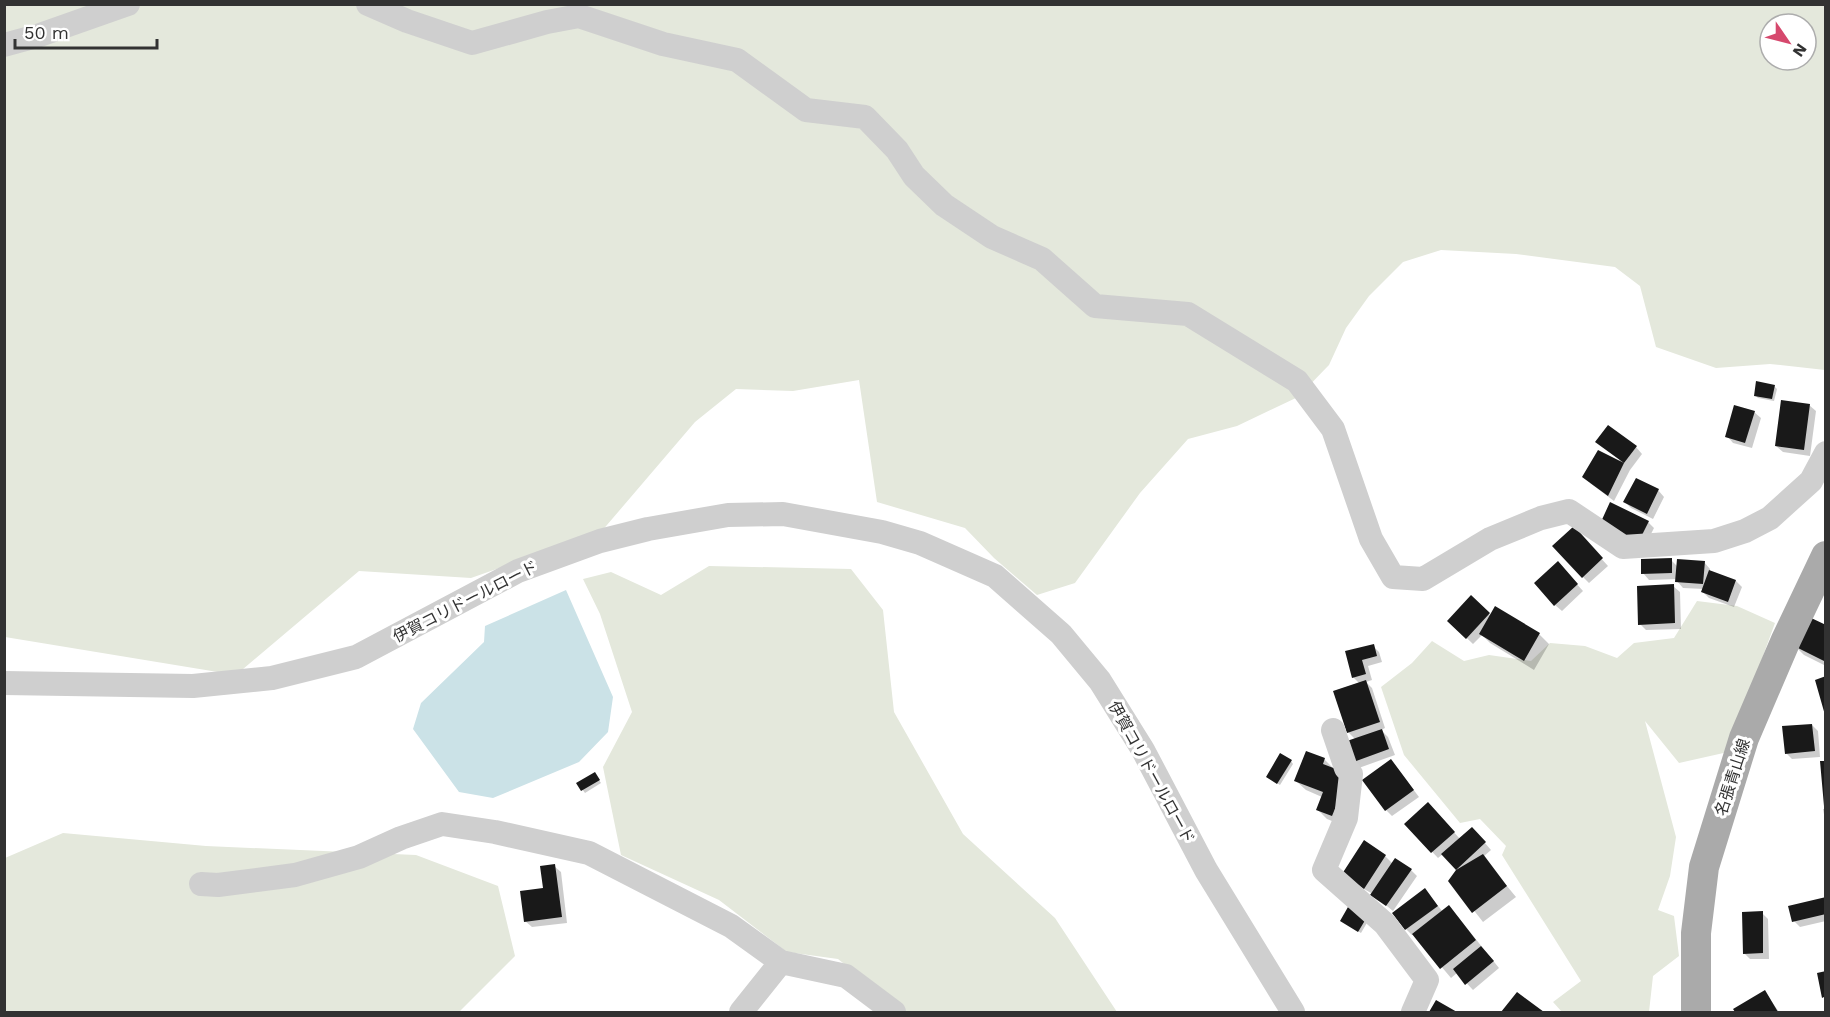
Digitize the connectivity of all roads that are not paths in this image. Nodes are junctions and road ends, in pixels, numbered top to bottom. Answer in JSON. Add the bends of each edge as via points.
{"nodes":[{"id":1,"x":128,"y":4,"type":"edge"},
{"id":2,"x":368,"y":4,"type":"edge"},
{"id":3,"x":4,"y":45,"type":"edge"},
{"id":4,"x":1826,"y":453,"type":"edge"},
{"id":5,"x":1826,"y":556,"type":"edge"},
{"id":6,"x":4,"y":683,"type":"edge"},
{"id":7,"x":1333,"y":730,"type":"dead end"},
{"id":8,"x":201,"y":884,"type":"dead end"},
{"id":9,"x":781,"y":962,"type":"junction"},
{"id":10,"x":741,"y":1012,"type":"edge"},
{"id":11,"x":894,"y":1012,"type":"edge"},
{"id":12,"x":1293,"y":1012,"type":"edge"},
{"id":13,"x":1413,"y":1012,"type":"edge"},
{"id":14,"x":1696,"y":1012,"type":"edge"}],
"edges":[{"from":1,"to":3,"type":"street"},
{"from":2,"to":4,"type":"street","via":[[472,43],[579,16],[663,44],[736,60],[806,110],[865,117],[944,205],[992,237],[1042,259],[1095,306],[1188,314],[1297,381],[1333,429],[1371,539],[1393,578],[1423,579],[1490,539],[1541,518],[1569,512],[1623,547],[1714,542],[1770,518],[1811,481]]},
{"from":5,"to":14,"type":"main road","name":"名張青山線","via":[[1744,738],[1704,867],[1696,933]]},
{"from":6,"to":12,"type":"street","name":"伊賀コリドールロード","via":[[193,686],[272,678],[356,657],[518,571],[600,541],[717,517],[783,514],[882,532],[920,543],[995,576],[1061,634],[1100,681],[1143,750],[1206,870]]},
{"from":7,"to":13,"type":"street","via":[[1351,774],[1346,818],[1324,870],[1385,924],[1427,980]]},
{"from":8,"to":9,"type":"street","via":[[295,875],[359,857],[442,824],[589,853],[732,926]]},
{"from":9,"to":10,"type":"street"},
{"from":9,"to":11,"type":"street","via":[[846,976]]}]}
